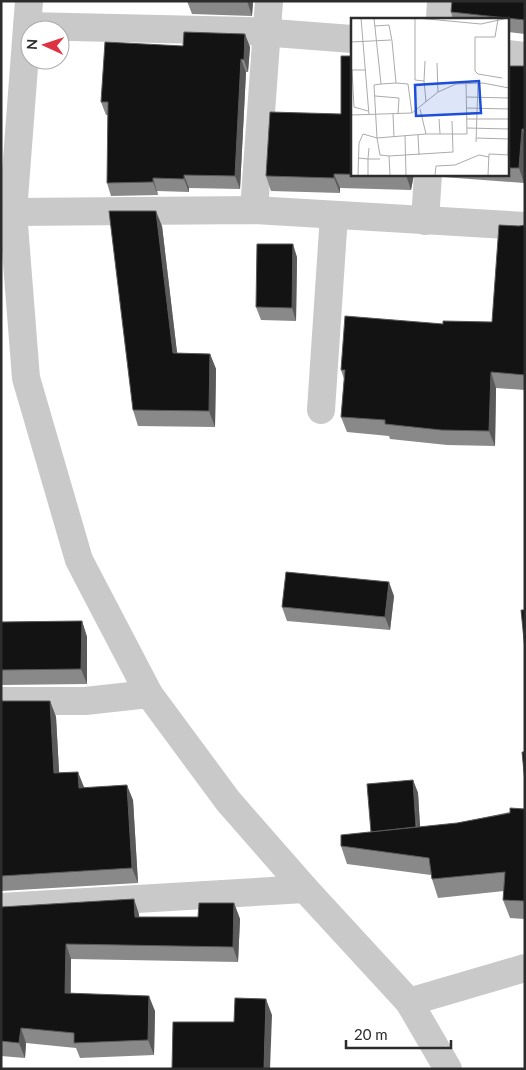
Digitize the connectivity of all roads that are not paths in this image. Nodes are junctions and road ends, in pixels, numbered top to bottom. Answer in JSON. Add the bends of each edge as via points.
{"nodes":[{"id":1,"x":269,"y":1,"type":"edge"},
{"id":2,"x":441,"y":1,"type":"edge"},
{"id":3,"x":28,"y":14,"type":"edge"},
{"id":4,"x":440,"y":18,"type":"edge"},
{"id":5,"x":267,"y":32,"type":"junction"},
{"id":6,"x":351,"y":39,"type":"edge"},
{"id":7,"x":508,"y":54,"type":"edge"},
{"id":8,"x":525,"y":56,"type":"edge"},
{"id":9,"x":428,"y":175,"type":"edge"},
{"id":10,"x":254,"y":210,"type":"junction"},
{"id":11,"x":13,"y":212,"type":"junction"},
{"id":12,"x":334,"y":216,"type":"junction"},
{"id":13,"x":425,"y":221,"type":"junction"},
{"id":14,"x":525,"y":226,"type":"edge"},
{"id":15,"x":321,"y":410,"type":"dead end"},
{"id":16,"x":150,"y":694,"type":"junction"},
{"id":17,"x":1,"y":701,"type":"edge"},
{"id":18,"x":305,"y":889,"type":"junction"},
{"id":19,"x":1,"y":907,"type":"edge"},
{"id":20,"x":525,"y":968,"type":"edge"},
{"id":21,"x":409,"y":1002,"type":"junction"},
{"id":22,"x":448,"y":1069,"type":"edge"}],
"edges":[{"from":1,"to":5,"type":"street"},
{"from":2,"to":4,"type":"street"},
{"from":3,"to":5,"type":"street"},
{"from":3,"to":11,"type":"street"},
{"from":5,"to":6,"type":"street"},
{"from":5,"to":10,"type":"street"},
{"from":7,"to":8,"type":"street"},
{"from":9,"to":13,"type":"street"},
{"from":10,"to":11,"type":"street"},
{"from":10,"to":12,"type":"street"},
{"from":11,"to":16,"type":"street","via":[[26,378],[80,560]]},
{"from":12,"to":13,"type":"street"},
{"from":12,"to":15,"type":"street"},
{"from":13,"to":14,"type":"street"},
{"from":16,"to":17,"type":"street","via":[[85,701]]},
{"from":16,"to":18,"type":"street","via":[[228,801]]},
{"from":18,"to":19,"type":"street"},
{"from":18,"to":21,"type":"street"},
{"from":20,"to":21,"type":"street"},
{"from":21,"to":22,"type":"street"}]}
